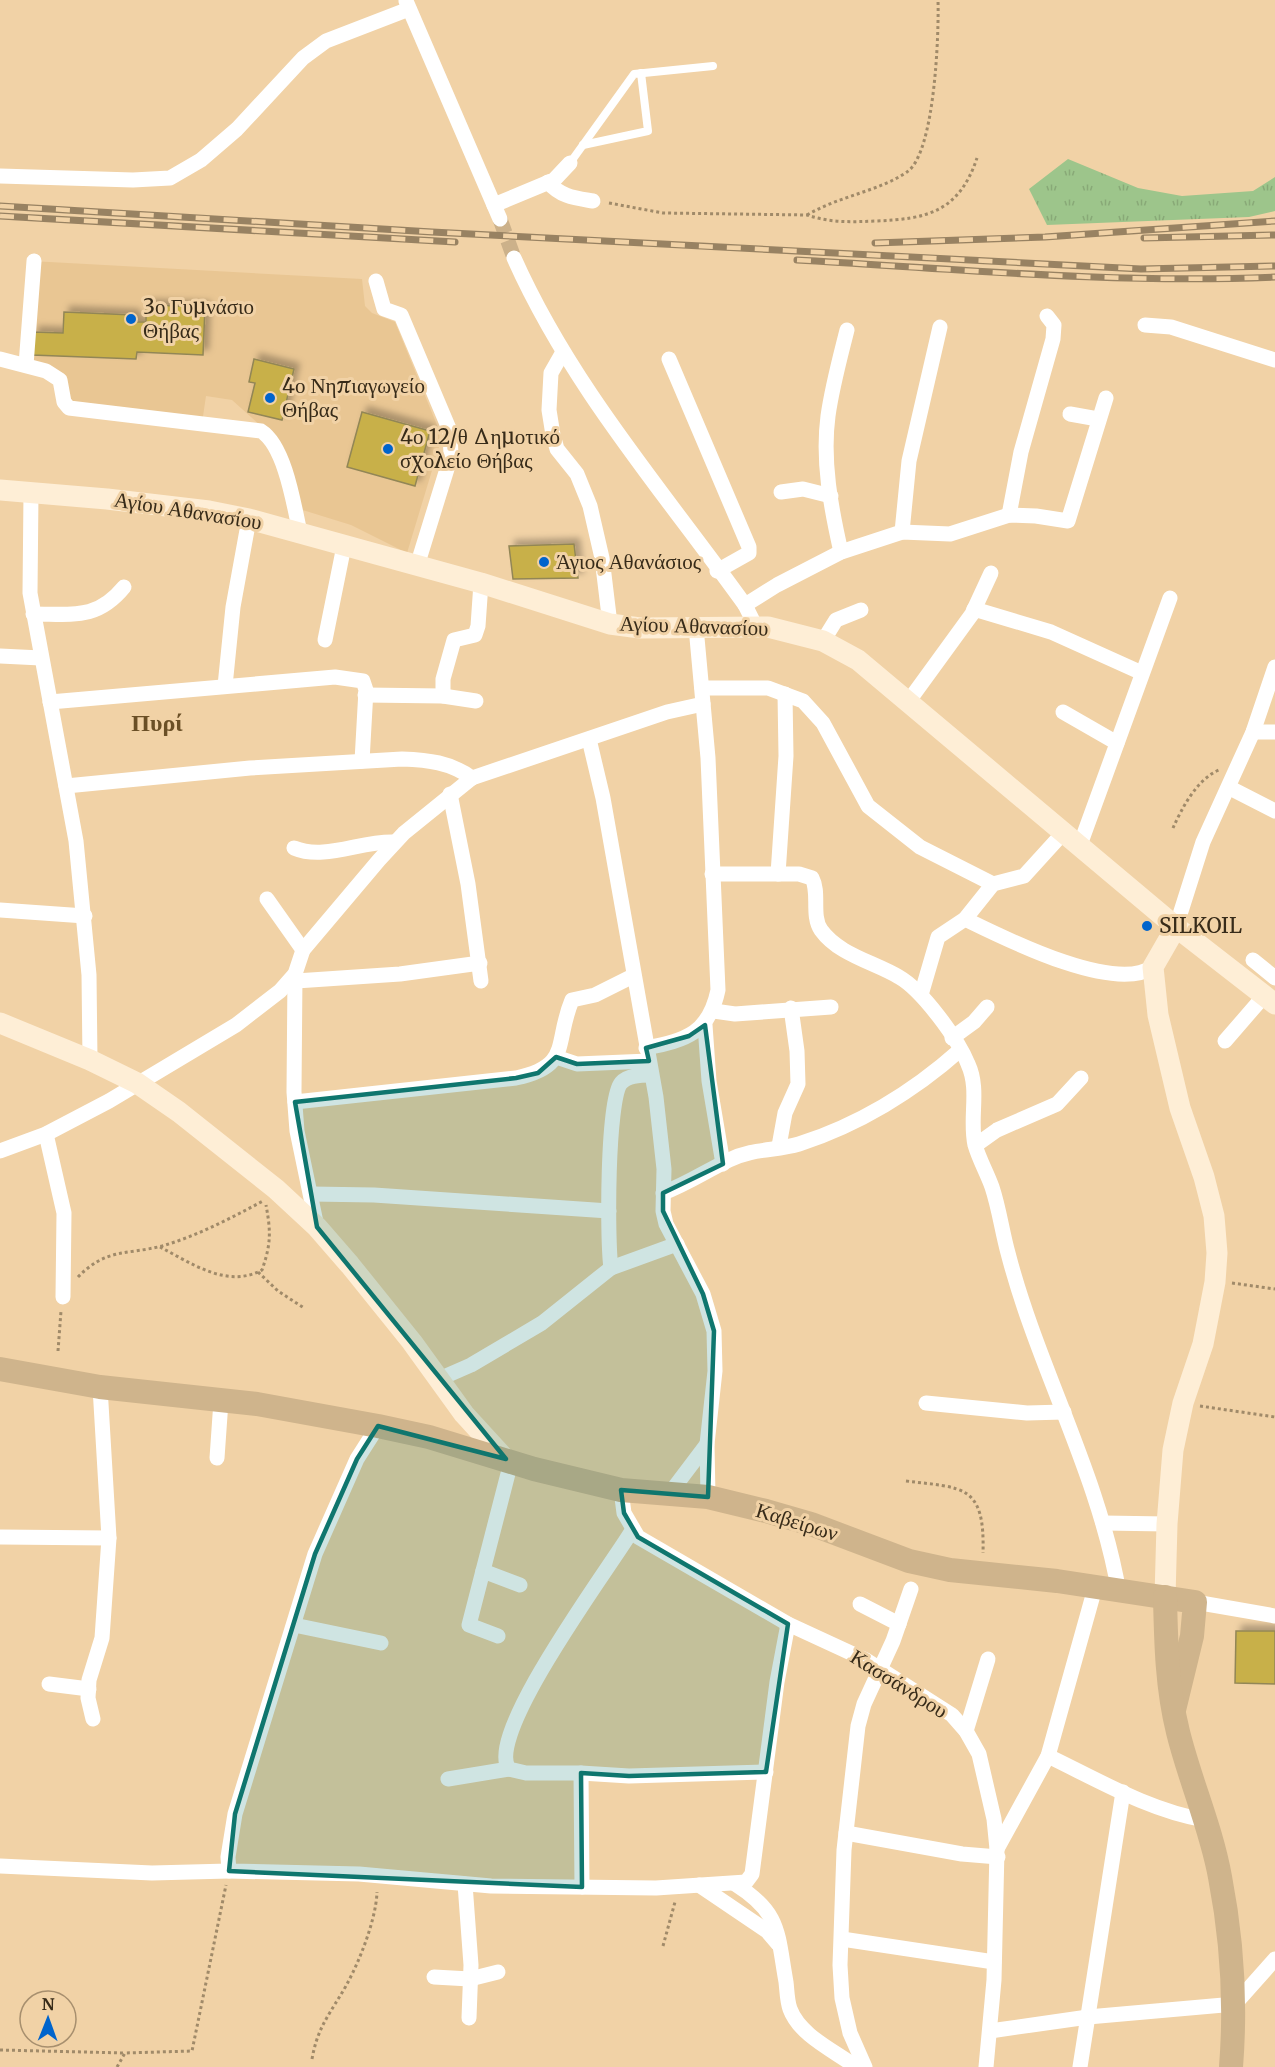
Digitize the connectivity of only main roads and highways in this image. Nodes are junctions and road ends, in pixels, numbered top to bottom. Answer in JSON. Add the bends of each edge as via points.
{"nodes":[{"id":1,"x":0,"y":490,"type":"edge"},
{"id":2,"x":1176,"y":927,"type":"junction"},
{"id":3,"x":1271,"y":993,"type":"edge"},
{"id":4,"x":0,"y":1023,"type":"edge"},
{"id":5,"x":0,"y":1369,"type":"edge"},
{"id":6,"x":517,"y":1464,"type":"junction"},
{"id":7,"x":1165,"y":1597,"type":"junction"},
{"id":8,"x":1174,"y":1710,"type":"junction"},
{"id":9,"x":1231,"y":2067,"type":"edge"}],
"edges":[{"from":1,"to":2,"type":"main road","name":"Αγίου Αθανασίου","via":[[106,499],[249,519],[481,582],[610,624],[640,628],[755,626],[823,641],[858,660]]},
{"from":2,"to":3,"type":"main road","name":"Αγίου Αθανασίου"},
{"from":2,"to":7,"type":"main road","via":[[1153,967],[1168,1064],[1214,1216],[1217,1253],[1203,1344],[1173,1450]]},
{"from":4,"to":6,"type":"main road","via":[[137,1083],[223,1146],[317,1227],[378,1299],[464,1414]]},
{"from":5,"to":6,"type":"main road","name":"Καβείρων","via":[[100,1387],[257,1404],[378,1426]]},
{"from":6,"to":7,"type":"main road","name":"Καβείρων","via":[[621,1490],[708,1497],[811,1524],[909,1561]]},
{"from":7,"to":8,"type":"main road","via":[[1166,1657]]},
{"from":7,"to":8,"type":"main road","name":"Καβείρων","via":[[1196,1602]]},
{"from":8,"to":9,"type":"main road","via":[[1220,1876],[1235,2004]]}]}
